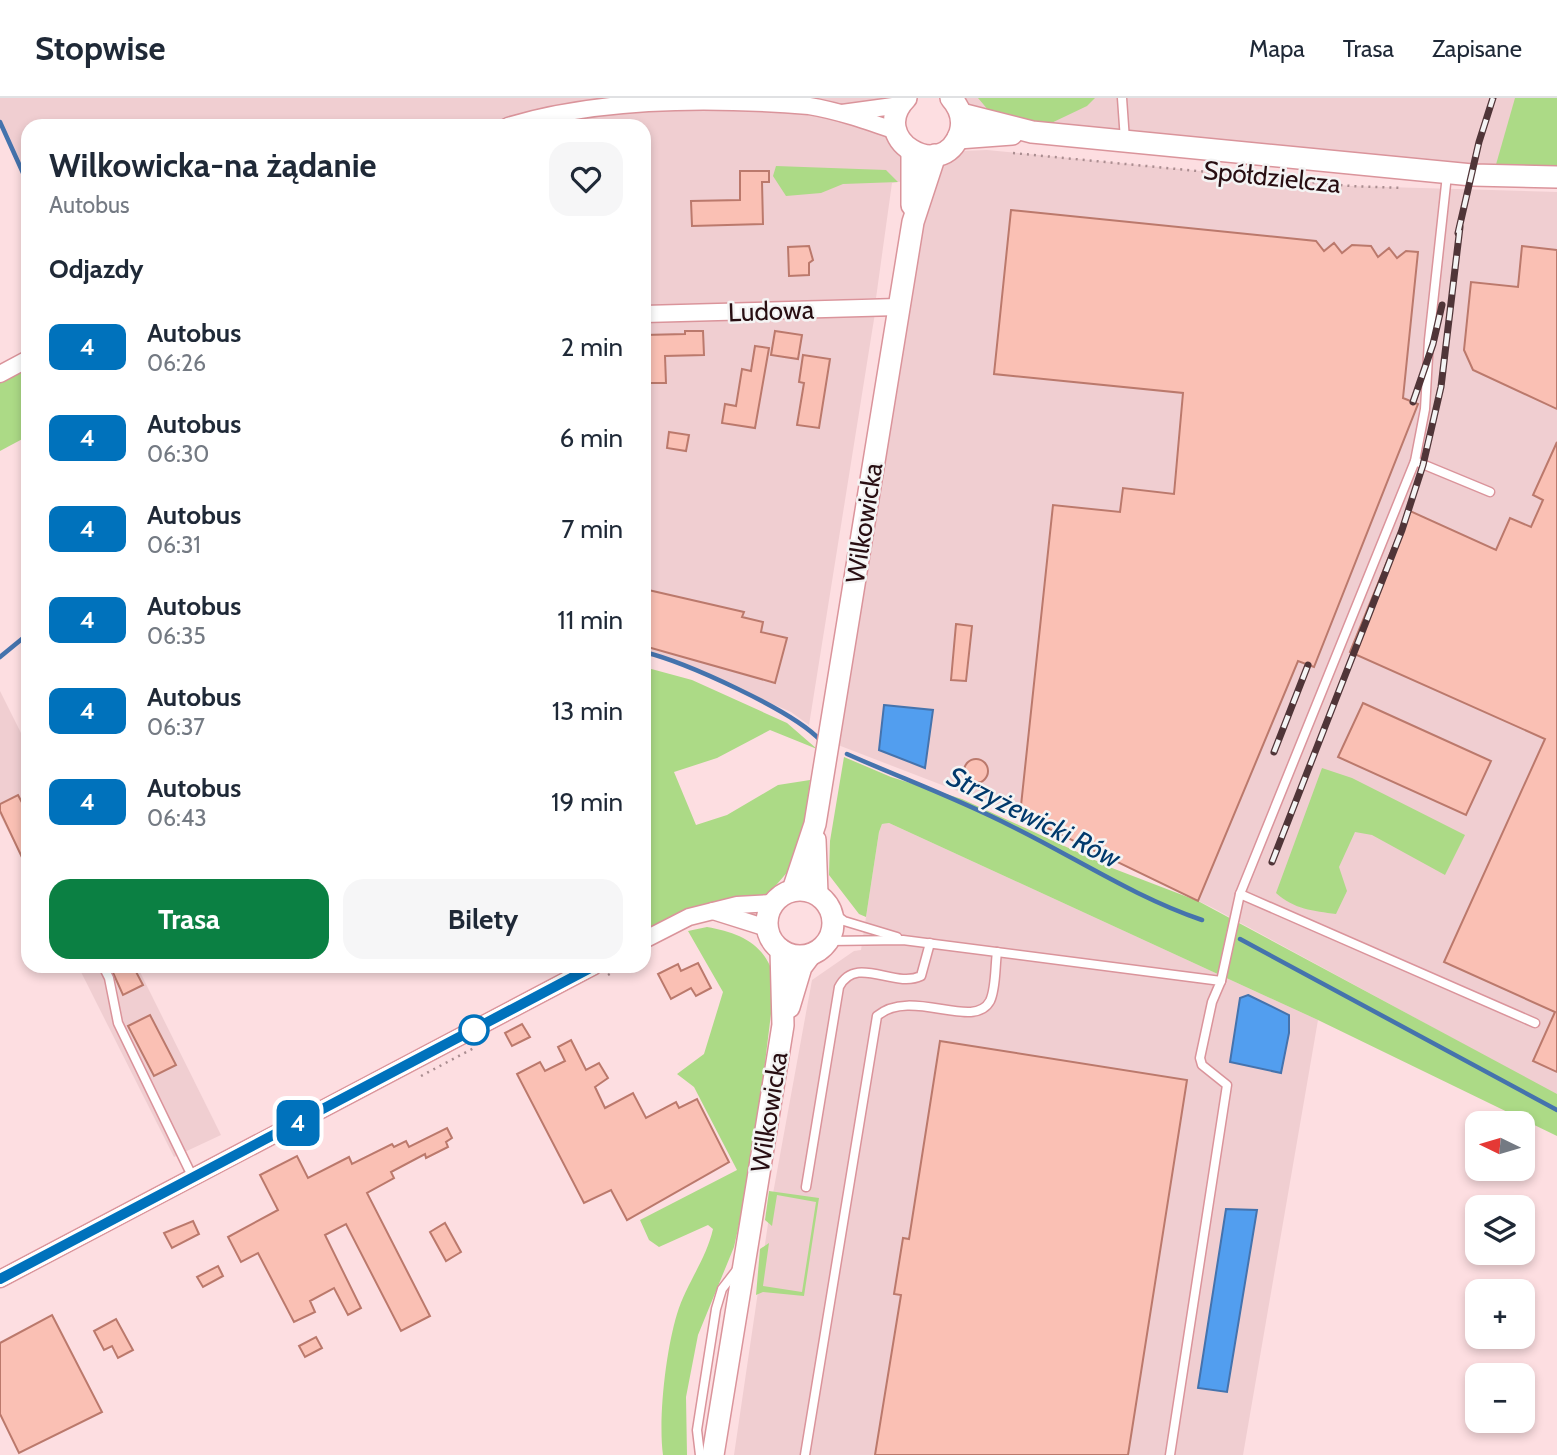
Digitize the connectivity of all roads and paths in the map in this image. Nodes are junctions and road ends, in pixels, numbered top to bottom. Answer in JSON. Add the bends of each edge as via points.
{"nodes":[{"id":1,"x":1122,"y":98,"type":"edge"},
{"id":2,"x":903,"y":102,"type":"edge"},
{"id":3,"x":956,"y":106,"type":"edge"},
{"id":4,"x":842,"y":113,"type":"junction"},
{"id":5,"x":530,"y":119,"type":"edge"},
{"id":6,"x":896,"y":131,"type":"junction"},
{"id":7,"x":1032,"y":132,"type":"junction"},
{"id":8,"x":958,"y":138,"type":"junction"},
{"id":9,"x":1125,"y":142,"type":"junction"},
{"id":10,"x":912,"y":152,"type":"junction"},
{"id":11,"x":1001,"y":152,"type":"dead end"},
{"id":12,"x":935,"y":155,"type":"junction"},
{"id":13,"x":1447,"y":173,"type":"junction"},
{"id":14,"x":1557,"y":177,"type":"edge"},
{"id":15,"x":1415,"y":188,"type":"dead end"},
{"id":16,"x":912,"y":222,"type":"junction"},
{"id":17,"x":898,"y":307,"type":"junction"},
{"id":18,"x":651,"y":314,"type":"edge"},
{"id":19,"x":21,"y":363,"type":"edge"},
{"id":20,"x":0,"y":374,"type":"edge"},
{"id":21,"x":1415,"y":461,"type":"junction"},
{"id":22,"x":1490,"y":492,"type":"dead end"},
{"id":23,"x":815,"y":824,"type":"junction"},
{"id":24,"x":793,"y":890,"type":"junction"},
{"id":25,"x":817,"y":894,"type":"junction"},
{"id":26,"x":1240,"y":894,"type":"junction"},
{"id":27,"x":773,"y":904,"type":"junction"},
{"id":28,"x":713,"y":911,"type":"junction"},
{"id":29,"x":832,"y":912,"type":"junction"},
{"id":30,"x":767,"y":928,"type":"junction"},
{"id":31,"x":651,"y":936,"type":"edge"},
{"id":32,"x":903,"y":940,"type":"junction"},
{"id":33,"x":828,"y":941,"type":"junction"},
{"id":34,"x":930,"y":943,"type":"junction"},
{"id":35,"x":781,"y":950,"type":"junction"},
{"id":36,"x":997,"y":952,"type":"junction"},
{"id":37,"x":810,"y":955,"type":"junction"},
{"id":38,"x":106,"y":973,"type":"edge"},
{"id":39,"x":581,"y":973,"type":"edge"},
{"id":40,"x":1221,"y":981,"type":"junction"},
{"id":41,"x":1535,"y":1023,"type":"dead end"},
{"id":42,"x":783,"y":1025,"type":"junction"},
{"id":43,"x":193,"y":1179,"type":"junction"},
{"id":44,"x":806,"y":1187,"type":"dead end"},
{"id":45,"x":746,"y":1259,"type":"junction"},
{"id":46,"x":0,"y":1279,"type":"edge"},
{"id":47,"x":700,"y":1455,"type":"edge"},
{"id":48,"x":713,"y":1455,"type":"edge"},
{"id":49,"x":806,"y":1455,"type":"edge"},
{"id":50,"x":1170,"y":1455,"type":"edge"}],
"edges":[{"from":1,"to":9,"type":"lane"},
{"from":2,"to":4,"type":"street"},
{"from":2,"to":6,"type":"main road","via":[[895,118]]},
{"from":3,"to":7,"type":"main road","name":"Spółdzielcza"},
{"from":3,"to":8,"type":"main road"},
{"from":4,"to":5,"type":"street","via":[[772,101],[668,100],[601,103]]},
{"from":4,"to":6,"type":"street"},
{"from":6,"to":10,"type":"main road"},
{"from":7,"to":8,"type":"main road","name":"Spółdzielcza"},
{"from":7,"to":9,"type":"main road","name":"Spółdzielcza"},
{"from":8,"to":12,"type":"main road"},
{"from":9,"to":13,"type":"main road","name":"Spółdzielcza"},
{"from":10,"to":12,"type":"main road"},
{"from":10,"to":16,"type":"main road","name":"Wilkowicka"},
{"from":11,"to":15,"type":"path","name":"Spółdzielcza","via":[[1351,186]]},
{"from":12,"to":16,"type":"main road","name":"Wilkowicka"},
{"from":13,"to":14,"type":"main road","name":"Spółdzielcza"},
{"from":13,"to":21,"type":"lane","via":[[1425,409]]},
{"from":16,"to":17,"type":"main road","name":"Wilkowicka"},
{"from":17,"to":18,"type":"street","name":"Ludowa"},
{"from":17,"to":23,"type":"main road","name":"Wilkowicka"},
{"from":19,"to":20,"type":"street"},
{"from":21,"to":22,"type":"lane"},
{"from":21,"to":26,"type":"lane"},
{"from":23,"to":24,"type":"main road","name":"Wilkowicka"},
{"from":23,"to":25,"type":"main road","name":"Wilkowicka"},
{"from":24,"to":25,"type":"main road"},
{"from":24,"to":27,"type":"main road"},
{"from":25,"to":29,"type":"main road"},
{"from":26,"to":40,"type":"lane"},
{"from":26,"to":41,"type":"lane"},
{"from":27,"to":28,"type":"street"},
{"from":27,"to":30,"type":"main road"},
{"from":28,"to":30,"type":"street"},
{"from":28,"to":31,"type":"street","via":[[689,917]]},
{"from":29,"to":32,"type":"lane","via":[[844,921]]},
{"from":29,"to":33,"type":"main road","via":[[834,926]]},
{"from":30,"to":35,"type":"main road"},
{"from":32,"to":33,"type":"lane"},
{"from":32,"to":34,"type":"lane"},
{"from":33,"to":37,"type":"main road"},
{"from":34,"to":36,"type":"lane"},
{"from":34,"to":44,"type":"lane","via":[[920,976],[911,980],[856,971],[844,977]]},
{"from":35,"to":37,"type":"main road"},
{"from":35,"to":42,"type":"main road","name":"Wilkowicka"},
{"from":36,"to":40,"type":"lane"},
{"from":36,"to":49,"type":"lane","via":[[990,1000],[982,1009],[968,1013],[907,1004],[887,1008],[877,1016]]},
{"from":37,"to":42,"type":"main road","name":"Wilkowicka","via":[[801,967]]},
{"from":38,"to":43,"type":"lane","via":[[118,1023]]},
{"from":39,"to":43,"type":"street"},
{"from":40,"to":50,"type":"lane","via":[[1200,1058],[1202,1065],[1227,1085]]},
{"from":42,"to":45,"type":"main road","name":"Wilkowicka"},
{"from":43,"to":46,"type":"street"},
{"from":45,"to":47,"type":"lane","via":[[722,1289],[716,1309],[697,1430]]},
{"from":45,"to":48,"type":"main road","name":"Wilkowicka"}]}
